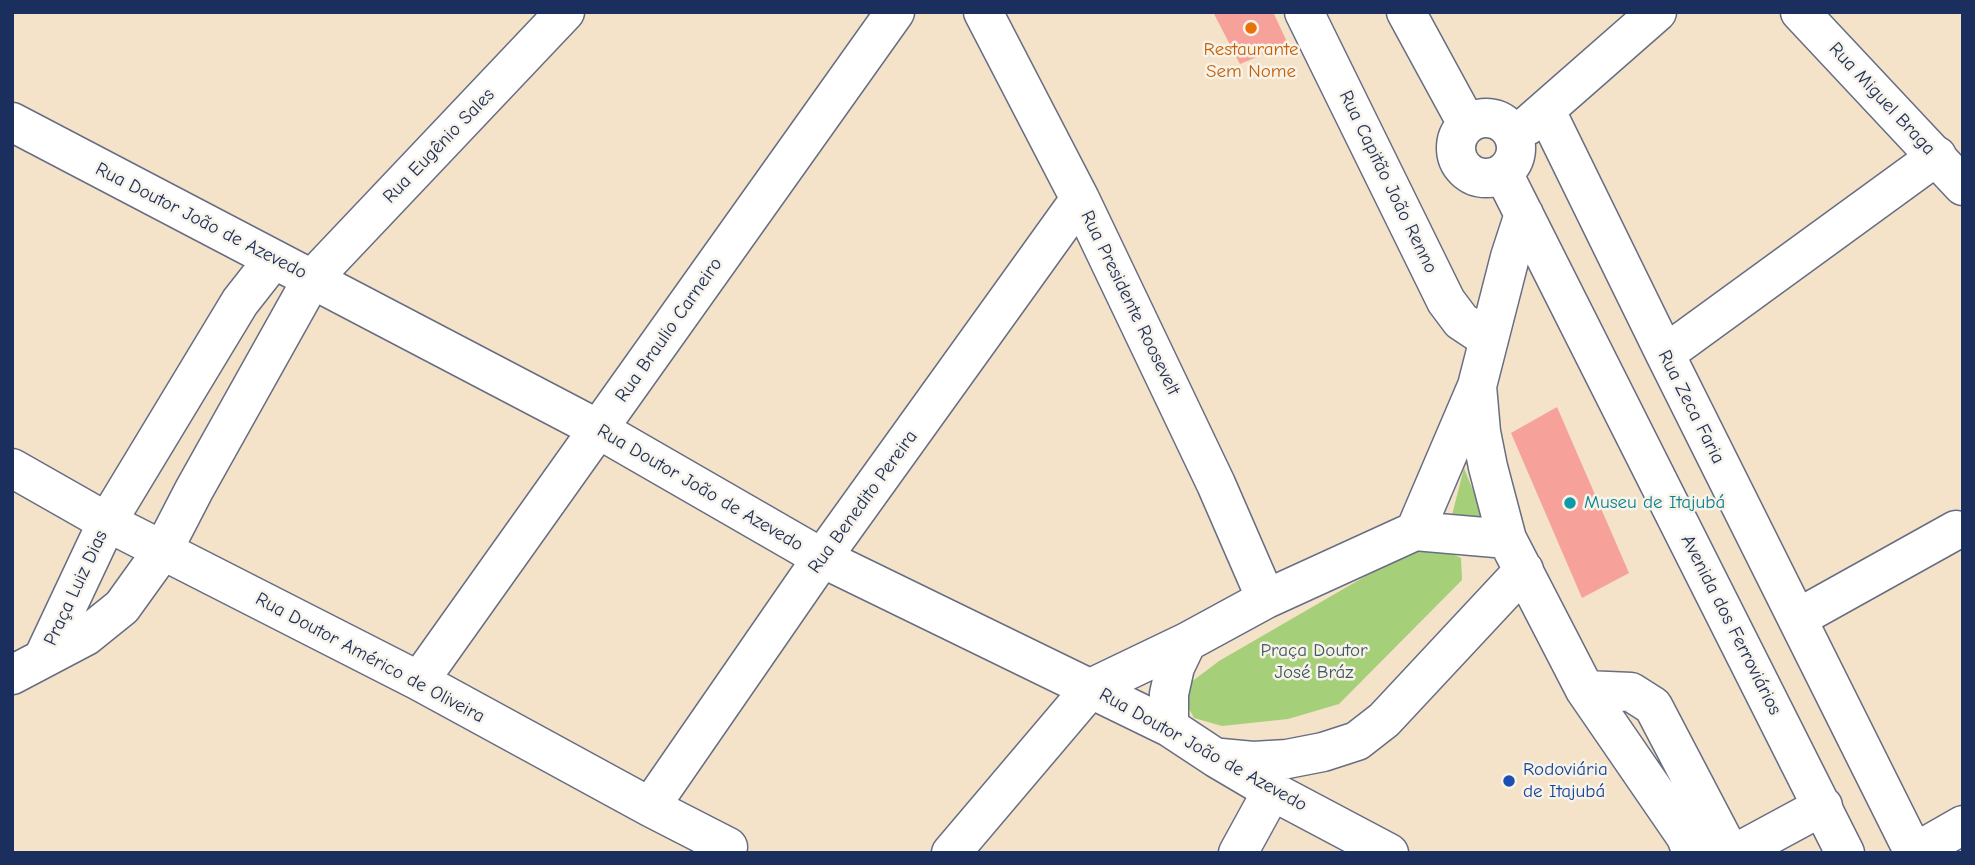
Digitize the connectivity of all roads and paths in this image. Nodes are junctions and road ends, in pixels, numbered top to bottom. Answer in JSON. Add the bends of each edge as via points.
{"nodes":[{"id":1,"x":565,"y":12,"type":"edge"},
{"id":2,"x":895,"y":12,"type":"edge"},
{"id":3,"x":983,"y":12,"type":"edge"},
{"id":4,"x":1304,"y":12,"type":"edge"},
{"id":5,"x":1406,"y":12,"type":"edge"},
{"id":6,"x":1657,"y":12,"type":"edge"},
{"id":7,"x":1800,"y":12,"type":"edge"},
{"id":8,"x":1546,"y":111,"type":"junction"},
{"id":9,"x":12,"y":122,"type":"edge"},
{"id":10,"x":1467,"y":124,"type":"junction"},
{"id":11,"x":1514,"y":137,"type":"junction"},
{"id":12,"x":1937,"y":156,"type":"junction"},
{"id":13,"x":1503,"y":173,"type":"junction"},
{"id":14,"x":1963,"y":186,"type":"edge"},
{"id":15,"x":1080,"y":199,"type":"junction"},
{"id":16,"x":1524,"y":214,"type":"junction"},
{"id":17,"x":273,"y":260,"type":"junction"},
{"id":18,"x":312,"y":279,"type":"junction"},
{"id":19,"x":1488,"y":339,"type":"junction"},
{"id":20,"x":1665,"y":354,"type":"junction"},
{"id":21,"x":1477,"y":386,"type":"junction"},
{"id":22,"x":598,"y":429,"type":"junction"},
{"id":23,"x":12,"y":468,"type":"edge"},
{"id":24,"x":107,"y":522,"type":"junction"},
{"id":25,"x":1956,"y":530,"type":"dead end"},
{"id":26,"x":1415,"y":531,"type":"junction"},
{"id":27,"x":163,"y":550,"type":"junction"},
{"id":28,"x":1516,"y":555,"type":"junction"},
{"id":29,"x":822,"y":558,"type":"junction"},
{"id":30,"x":1266,"y":599,"type":"junction"},
{"id":31,"x":1798,"y":618,"type":"junction"},
{"id":32,"x":1187,"y":642,"type":"junction"},
{"id":33,"x":28,"y":667,"type":"edge"},
{"id":34,"x":419,"y":681,"type":"junction"},
{"id":35,"x":1091,"y":688,"type":"junction"},
{"id":36,"x":1586,"y":691,"type":"junction"},
{"id":37,"x":1169,"y":727,"type":"junction"},
{"id":38,"x":1216,"y":758,"type":"junction"},
{"id":39,"x":1272,"y":791,"type":"junction"},
{"id":40,"x":1823,"y":806,"type":"junction"},
{"id":41,"x":650,"y":807,"type":"junction"},
{"id":42,"x":1963,"y":825,"type":"edge"},
{"id":43,"x":728,"y":847,"type":"dead end"},
{"id":44,"x":1836,"y":849,"type":"edge"},
{"id":45,"x":951,"y":853,"type":"edge"},
{"id":46,"x":1237,"y":853,"type":"edge"},
{"id":47,"x":1389,"y":853,"type":"edge"},
{"id":48,"x":1692,"y":853,"type":"edge"},
{"id":49,"x":1730,"y":853,"type":"edge"},
{"id":50,"x":1735,"y":853,"type":"edge"},
{"id":51,"x":1914,"y":853,"type":"edge"}],
"edges":[{"from":1,"to":18,"type":"street","name":"Rua Eugênio Sales"},
{"from":2,"to":22,"type":"street","name":"Rua Braulio Carneiro"},
{"from":3,"to":15,"type":"street","name":"Rua Presidente Roosevelt"},
{"from":4,"to":19,"type":"street","name":"Rua Capitão João Renno","via":[[1446,301],[1461,320]]},
{"from":5,"to":10,"type":"street"},
{"from":6,"to":8,"type":"street"},
{"from":7,"to":12,"type":"street","name":"Rua Miguel Braga"},
{"from":8,"to":11,"type":"street"},
{"from":8,"to":20,"type":"street","name":"Rua Zeca Faria"},
{"from":9,"to":17,"type":"street","name":"Rua Doutor João de Azevedo"},
{"from":10,"to":11,"type":"street","via":[[1494,119]]},
{"from":10,"to":13,"type":"street","via":[[1456,141],[1465,170],[1483,178]]},
{"from":11,"to":13,"type":"street","via":[[1515,157]]},
{"from":12,"to":14,"type":"street","name":"Rua Miguel Braga"},
{"from":12,"to":20,"type":"street"},
{"from":13,"to":16,"type":"street","name":"Avenida dos Ferroviários"},
{"from":15,"to":29,"type":"street","name":"Rua Benedito Pereira"},
{"from":15,"to":30,"type":"street","name":"Rua Presidente Roosevelt"},
{"from":16,"to":19,"type":"street"},
{"from":16,"to":40,"type":"street","name":"Avenida dos Ferroviários"},
{"from":17,"to":18,"type":"street","name":"Rua Doutor João de Azevedo"},
{"from":17,"to":24,"type":"street","name":"Praça Luiz Dias","via":[[240,302]]},
{"from":18,"to":22,"type":"street","name":"Rua Doutor João de Azevedo"},
{"from":18,"to":27,"type":"street","name":"Praça Luiz Dias"},
{"from":19,"to":21,"type":"street"},
{"from":20,"to":31,"type":"street","name":"Rua Zeca Faria"},
{"from":21,"to":26,"type":"street"},
{"from":21,"to":28,"type":"street","via":[[1488,467]]},
{"from":22,"to":29,"type":"street","name":"Rua Doutor João de Azevedo"},
{"from":22,"to":34,"type":"street","name":"Rua Braulio Carneiro"},
{"from":23,"to":24,"type":"street","name":"Rua Doutor Américo de Oliveira"},
{"from":24,"to":27,"type":"street","name":"Rua Doutor Américo de Oliveira"},
{"from":24,"to":33,"type":"street","name":"Praça Luiz Dias"},
{"from":25,"to":31,"type":"street"},
{"from":26,"to":28,"type":"street"},
{"from":26,"to":30,"type":"street"},
{"from":27,"to":33,"type":"street","name":"Praça Luiz Dias","via":[[122,607],[86,636]]},
{"from":27,"to":34,"type":"street","name":"Rua Doutor Américo de Oliveira"},
{"from":28,"to":36,"type":"street"},
{"from":28,"to":38,"type":"street","via":[[1394,710],[1357,741],[1287,759]]},
{"from":29,"to":35,"type":"street","name":"Rua Doutor João de Azevedo"},
{"from":29,"to":41,"type":"street","name":"Rua Benedito Pereira"},
{"from":30,"to":32,"type":"street"},
{"from":31,"to":51,"type":"street","name":"Rua Zeca Faria"},
{"from":32,"to":35,"type":"street"},
{"from":32,"to":37,"type":"street","via":[[1169,694]]},
{"from":34,"to":41,"type":"street","name":"Rua Doutor Américo de Oliveira"},
{"from":35,"to":37,"type":"street","name":"Rua Doutor João de Azevedo"},
{"from":35,"to":45,"type":"street"},
{"from":36,"to":48,"type":"street","via":[[1686,837]]},
{"from":36,"to":49,"type":"street","via":[[1631,692],[1653,706]]},
{"from":37,"to":38,"type":"street","name":"Rua Doutor João de Azevedo"},
{"from":38,"to":39,"type":"street","name":"Rua Doutor João de Azevedo"},
{"from":39,"to":46,"type":"street"},
{"from":39,"to":47,"type":"street","name":"Rua Doutor João de Azevedo"},
{"from":40,"to":44,"type":"street","name":"Avenida dos Ferroviários"},
{"from":40,"to":50,"type":"street"},
{"from":41,"to":43,"type":"street","name":"Rua Doutor Américo de Oliveira"},
{"from":42,"to":51,"type":"street"}]}
